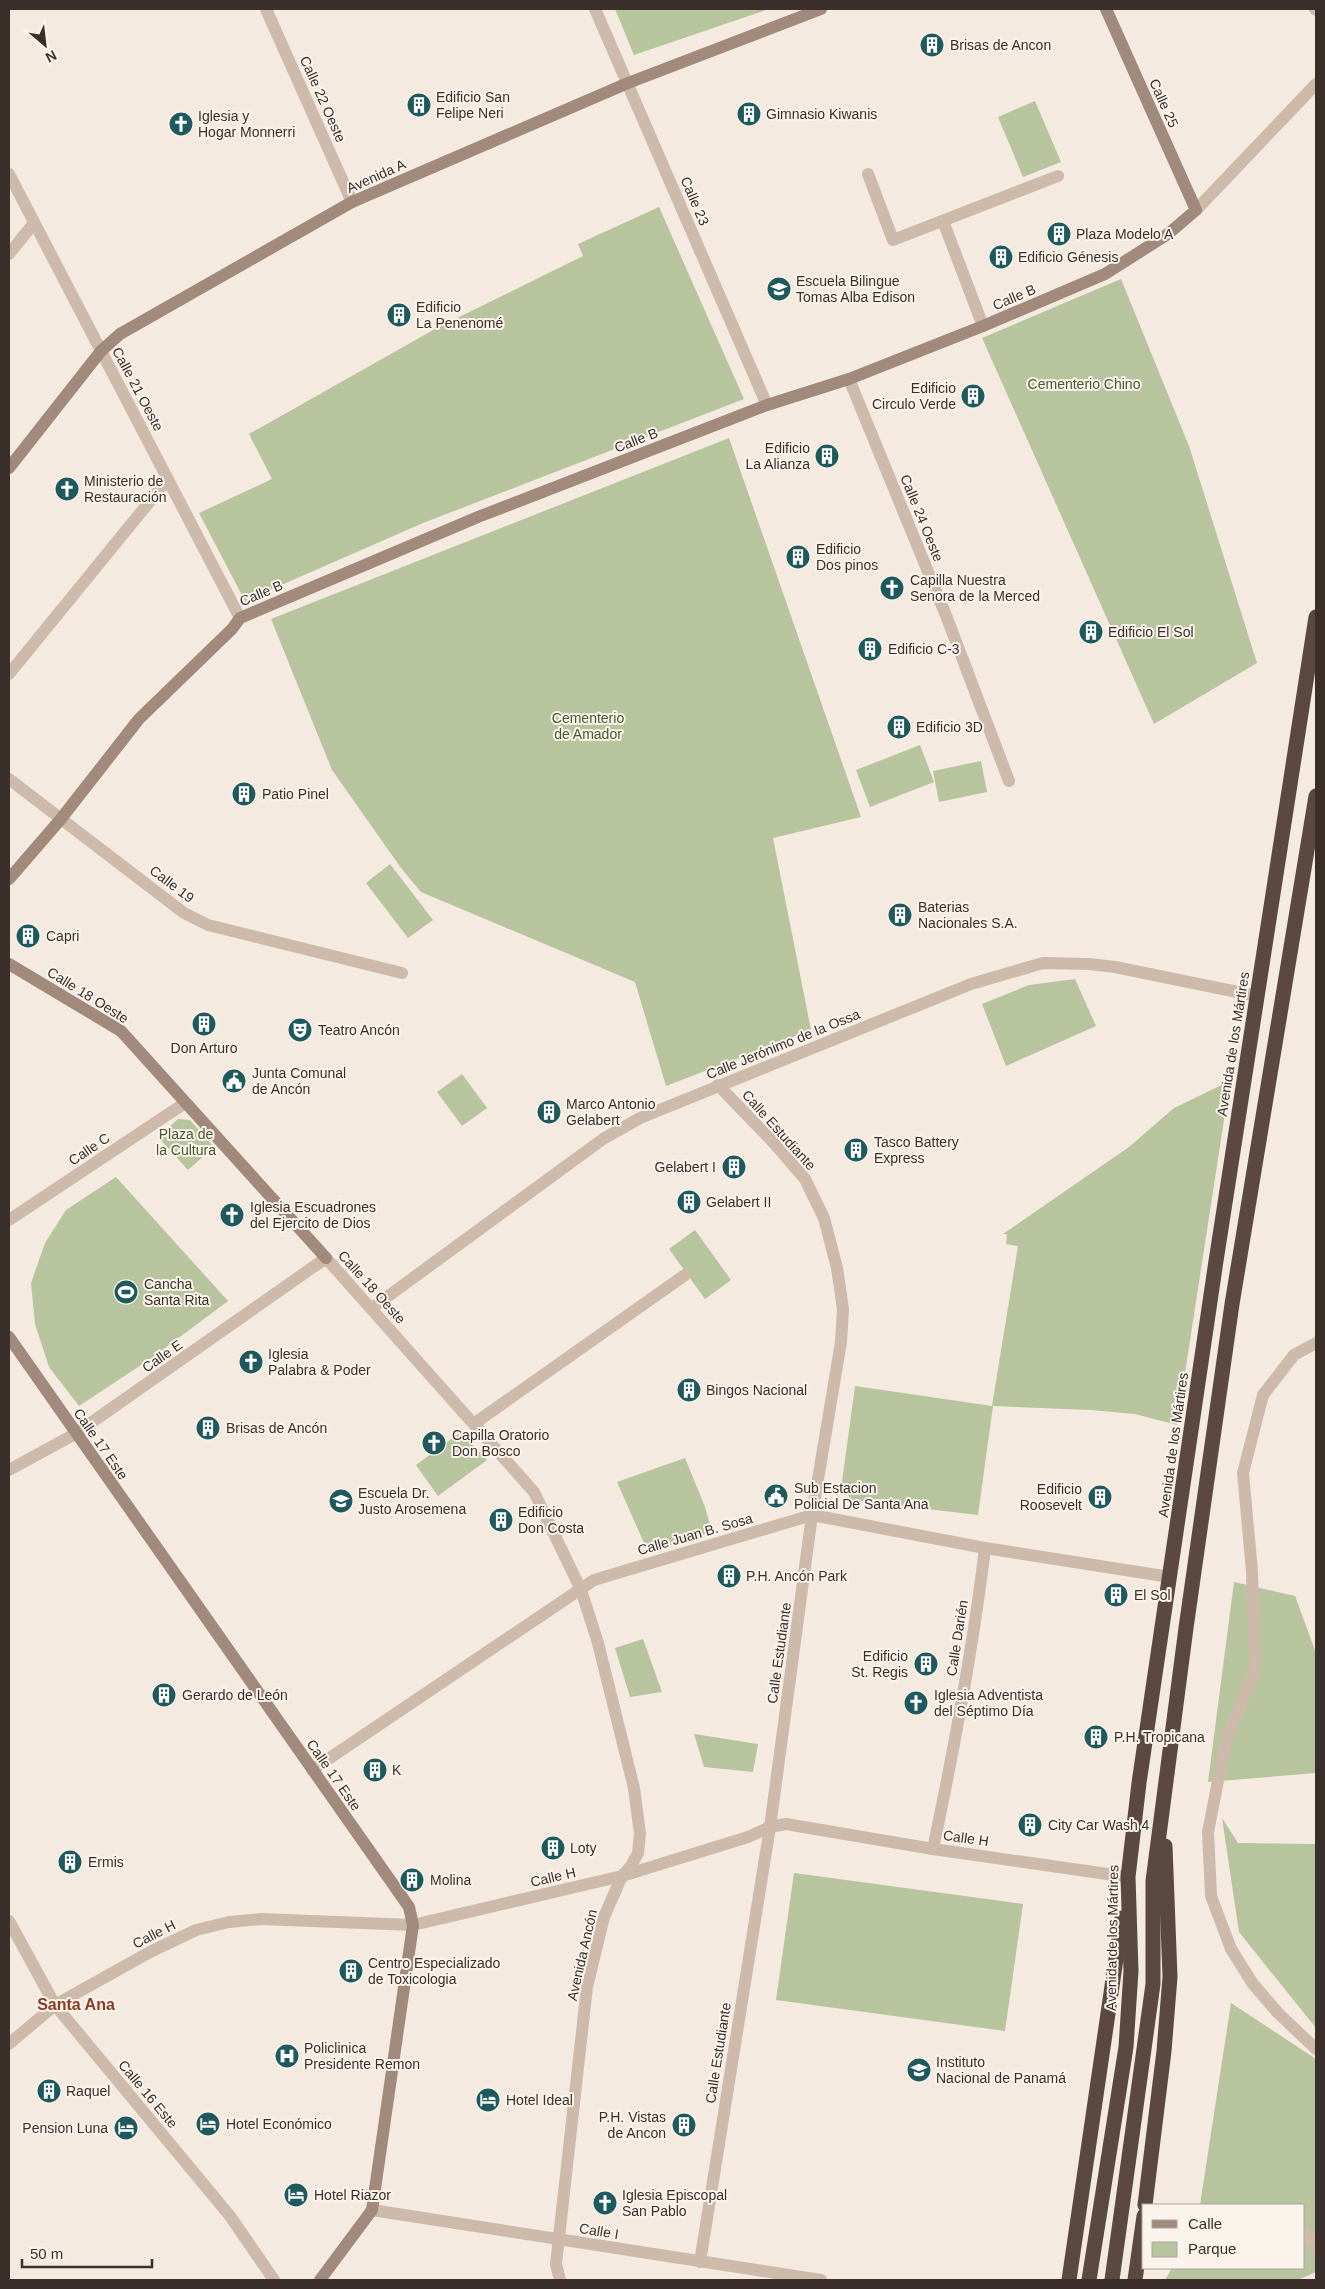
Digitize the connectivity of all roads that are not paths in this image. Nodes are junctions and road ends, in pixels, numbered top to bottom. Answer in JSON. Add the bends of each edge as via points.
{"nodes":[{"id":1,"x":266,"y":9,"type":"edge"},
{"id":2,"x":595,"y":9,"type":"edge"},
{"id":3,"x":820,"y":9,"type":"edge"},
{"id":4,"x":1106,"y":9,"type":"edge"},
{"id":5,"x":628,"y":83,"type":"junction"},
{"id":6,"x":1316,"y":84,"type":"edge"},
{"id":7,"x":9,"y":174,"type":"edge"},
{"id":8,"x":868,"y":174,"type":"dead end"},
{"id":9,"x":1058,"y":176,"type":"dead end"},
{"id":10,"x":352,"y":202,"type":"junction"},
{"id":11,"x":1196,"y":210,"type":"junction"},
{"id":12,"x":943,"y":221,"type":"junction"},
{"id":13,"x":34,"y":223,"type":"junction"},
{"id":14,"x":9,"y":254,"type":"edge"},
{"id":15,"x":983,"y":326,"type":"junction"},
{"id":16,"x":101,"y":351,"type":"junction"},
{"id":17,"x":849,"y":380,"type":"junction"},
{"id":18,"x":767,"y":405,"type":"junction"},
{"id":19,"x":9,"y":468,"type":"edge"},
{"id":20,"x":168,"y":480,"type":"junction"},
{"id":21,"x":1316,"y":617,"type":"edge"},
{"id":22,"x":240,"y":618,"type":"junction"},
{"id":23,"x":9,"y":674,"type":"edge"},
{"id":24,"x":9,"y":779,"type":"edge"},
{"id":25,"x":1009,"y":781,"type":"dead end"},
{"id":26,"x":1316,"y":799,"type":"edge"},
{"id":27,"x":60,"y":820,"type":"junction"},
{"id":28,"x":9,"y":879,"type":"edge"},
{"id":29,"x":9,"y":964,"type":"edge"},
{"id":30,"x":402,"y":973,"type":"dead end"},
{"id":31,"x":1257,"y":996,"type":"junction"},
{"id":32,"x":718,"y":1085,"type":"junction"},
{"id":33,"x":186,"y":1103,"type":"junction"},
{"id":34,"x":9,"y":1220,"type":"edge"},
{"id":35,"x":326,"y":1258,"type":"junction"},
{"id":36,"x":685,"y":1274,"type":"dead end"},
{"id":37,"x":372,"y":1308,"type":"junction"},
{"id":38,"x":9,"y":1337,"type":"edge"},
{"id":39,"x":1316,"y":1343,"type":"edge"},
{"id":40,"x":475,"y":1423,"type":"junction"},
{"id":41,"x":75,"y":1434,"type":"junction"},
{"id":42,"x":9,"y":1470,"type":"edge"},
{"id":43,"x":812,"y":1516,"type":"junction"},
{"id":44,"x":985,"y":1548,"type":"junction"},
{"id":45,"x":1170,"y":1577,"type":"junction"},
{"id":46,"x":581,"y":1590,"type":"junction"},
{"id":47,"x":312,"y":1770,"type":"junction"},
{"id":48,"x":1164,"y":1802,"type":"junction"},
{"id":49,"x":770,"y":1827,"type":"junction"},
{"id":50,"x":934,"y":1849,"type":"junction"},
{"id":51,"x":622,"y":1876,"type":"junction"},
{"id":52,"x":1128,"y":1877,"type":"junction"},
{"id":53,"x":414,"y":1924,"type":"junction"},
{"id":54,"x":11,"y":1929,"type":"edge"},
{"id":55,"x":55,"y":2005,"type":"junction"},
{"id":56,"x":9,"y":2044,"type":"edge"},
{"id":57,"x":1316,"y":2049,"type":"edge"},
{"id":58,"x":1145,"y":2204,"type":"edge"},
{"id":59,"x":372,"y":2210,"type":"junction"},
{"id":60,"x":1305,"y":2232,"type":"edge"},
{"id":61,"x":559,"y":2240,"type":"junction"},
{"id":62,"x":1316,"y":2247,"type":"edge"},
{"id":63,"x":1142,"y":2250,"type":"edge"},
{"id":64,"x":700,"y":2262,"type":"junction"},
{"id":65,"x":781,"y":2277,"type":"edge"},
{"id":66,"x":274,"y":2280,"type":"edge"},
{"id":67,"x":320,"y":2280,"type":"edge"},
{"id":68,"x":560,"y":2280,"type":"edge"},
{"id":69,"x":822,"y":2280,"type":"edge"},
{"id":70,"x":1069,"y":2280,"type":"edge"},
{"id":71,"x":1089,"y":2280,"type":"edge"},
{"id":72,"x":1112,"y":2280,"type":"edge"},
{"id":73,"x":1134,"y":2280,"type":"edge"}],
"edges":[{"from":1,"to":10,"type":"street","name":"Calle 22 Oeste"},
{"from":2,"to":5,"type":"street","name":"Calle 23"},
{"from":3,"to":5,"type":"street","name":"Avenida A"},
{"from":4,"to":11,"type":"street","name":"Calle 25"},
{"from":5,"to":10,"type":"street","name":"Avenida A"},
{"from":5,"to":18,"type":"street","name":"Calle 23"},
{"from":6,"to":11,"type":"street","name":"Calle B"},
{"from":7,"to":13,"type":"street","name":"Calle 21 Oeste"},
{"from":8,"to":12,"type":"street","via":[[894,240]]},
{"from":9,"to":12,"type":"street"},
{"from":10,"to":16,"type":"street","name":"Avenida A","via":[[120,334]]},
{"from":11,"to":15,"type":"street","name":"Calle B","via":[[1168,234],[1105,274]]},
{"from":12,"to":15,"type":"street"},
{"from":13,"to":14,"type":"street"},
{"from":13,"to":16,"type":"street","name":"Calle 21 Oeste"},
{"from":15,"to":17,"type":"street","name":"Calle B"},
{"from":16,"to":19,"type":"street","name":"Avenida A"},
{"from":16,"to":20,"type":"street","name":"Calle 21 Oeste"},
{"from":17,"to":18,"type":"street","name":"Calle B"},
{"from":17,"to":25,"type":"street","name":"Calle 24 Oeste","via":[[947,618]]},
{"from":18,"to":22,"type":"street","name":"Calle B","via":[[478,517]]},
{"from":20,"to":22,"type":"street","name":"Calle 21 Oeste"},
{"from":20,"to":23,"type":"street"},
{"from":21,"to":31,"type":"highway","name":"Avenida de los Mártires"},
{"from":22,"to":27,"type":"street","name":"Calle B","via":[[139,720]]},
{"from":24,"to":27,"type":"street","name":"Calle 19"},
{"from":26,"to":48,"type":"highway","via":[[1231,1314]]},
{"from":27,"to":28,"type":"street","name":"Calle B"},
{"from":27,"to":30,"type":"street","name":"Calle 19","via":[[184,913],[208,924]]},
{"from":29,"to":33,"type":"street","name":"Calle 18 Oeste","via":[[121,1031]]},
{"from":31,"to":32,"type":"street","name":"Calle Jerónimo de la Ossa","via":[[1115,967],[1043,963],[971,984]]},
{"from":31,"to":45,"type":"highway","name":"Avenida de los Mártires"},
{"from":32,"to":37,"type":"street","name":"Calle Jerónimo de la Ossa","via":[[640,1118],[603,1139]]},
{"from":32,"to":43,"type":"street","name":"Calle Estudiante","via":[[805,1179],[824,1218],[837,1268],[843,1309],[842,1342]]},
{"from":33,"to":34,"type":"street","name":"Calle C"},
{"from":33,"to":35,"type":"street","name":"Calle 18 Oeste"},
{"from":35,"to":37,"type":"street","name":"Calle 18 Oeste"},
{"from":35,"to":41,"type":"street","name":"Calle E"},
{"from":36,"to":40,"type":"street"},
{"from":37,"to":40,"type":"street","name":"Calle 18 Oeste"},
{"from":38,"to":41,"type":"street","name":"Calle 17 Este"},
{"from":39,"to":57,"type":"street","via":[[1294,1355],[1263,1395],[1243,1473],[1252,1571],[1255,1670],[1226,1740],[1208,1832],[1211,1896],[1231,1949],[1253,1984],[1278,2014]]},
{"from":40,"to":46,"type":"street","name":"Calle 18 Oeste","via":[[534,1492]]},
{"from":41,"to":42,"type":"street","name":"Calle E"},
{"from":41,"to":47,"type":"street","name":"Calle 17 Este"},
{"from":43,"to":44,"type":"street","name":"Calle Juan B. Sosa"},
{"from":43,"to":46,"type":"street","name":"Calle Juan B. Sosa","via":[[594,1580]]},
{"from":43,"to":49,"type":"street","name":"Calle Estudiante"},
{"from":44,"to":45,"type":"street","name":"Calle Juan B. Sosa"},
{"from":44,"to":50,"type":"street","name":"Calle Darién","via":[[975,1629]]},
{"from":45,"to":52,"type":"highway","name":"Avenida de los Mártires","via":[[1141,1764]]},
{"from":46,"to":47,"type":"street","name":"Calle Juan B. Sosa"},
{"from":46,"to":51,"type":"street","name":"Avenida Ancón","via":[[598,1643],[635,1798],[640,1834],[638,1852]]},
{"from":47,"to":53,"type":"street","name":"Calle 17 Este","via":[[409,1907]]},
{"from":48,"to":58,"type":"highway","via":[[1170,1977]]},
{"from":48,"to":72,"type":"highway","via":[[1154,1881],[1154,1984]]},
{"from":49,"to":50,"type":"street","name":"Calle H","via":[[786,1824]]},
{"from":49,"to":51,"type":"street","name":"Calle H","via":[[748,1837]]},
{"from":49,"to":64,"type":"street","name":"Calle Estudiante"},
{"from":50,"to":52,"type":"street","name":"Calle H"},
{"from":51,"to":53,"type":"street","name":"Calle H"},
{"from":51,"to":61,"type":"street","name":"Avenida Ancón","via":[[604,1917],[587,1987]]},
{"from":52,"to":70,"type":"highway"},
{"from":52,"to":71,"type":"highway","name":"Avenida de los Mártires","via":[[1130,1971],[1126,2047]]},
{"from":53,"to":55,"type":"street","name":"Calle H","via":[[261,1919],[229,1922],[196,1930]]},
{"from":53,"to":59,"type":"street"},
{"from":54,"to":55,"type":"street","name":"Calle 16 Este"},
{"from":55,"to":56,"type":"street","name":"Calle H"},
{"from":55,"to":66,"type":"street","name":"Calle 16 Este","via":[[230,2216]]},
{"from":59,"to":61,"type":"street","name":"Calle I"},
{"from":59,"to":67,"type":"street"},
{"from":60,"to":62,"type":"street"},
{"from":61,"to":64,"type":"street","name":"Calle I"},
{"from":61,"to":68,"type":"street","name":"Avenida Ancón","via":[[556,2264]]},
{"from":63,"to":73,"type":"highway"},
{"from":64,"to":65,"type":"street","name":"Calle I"},
{"from":65,"to":69,"type":"street","name":"Calle I"}]}
